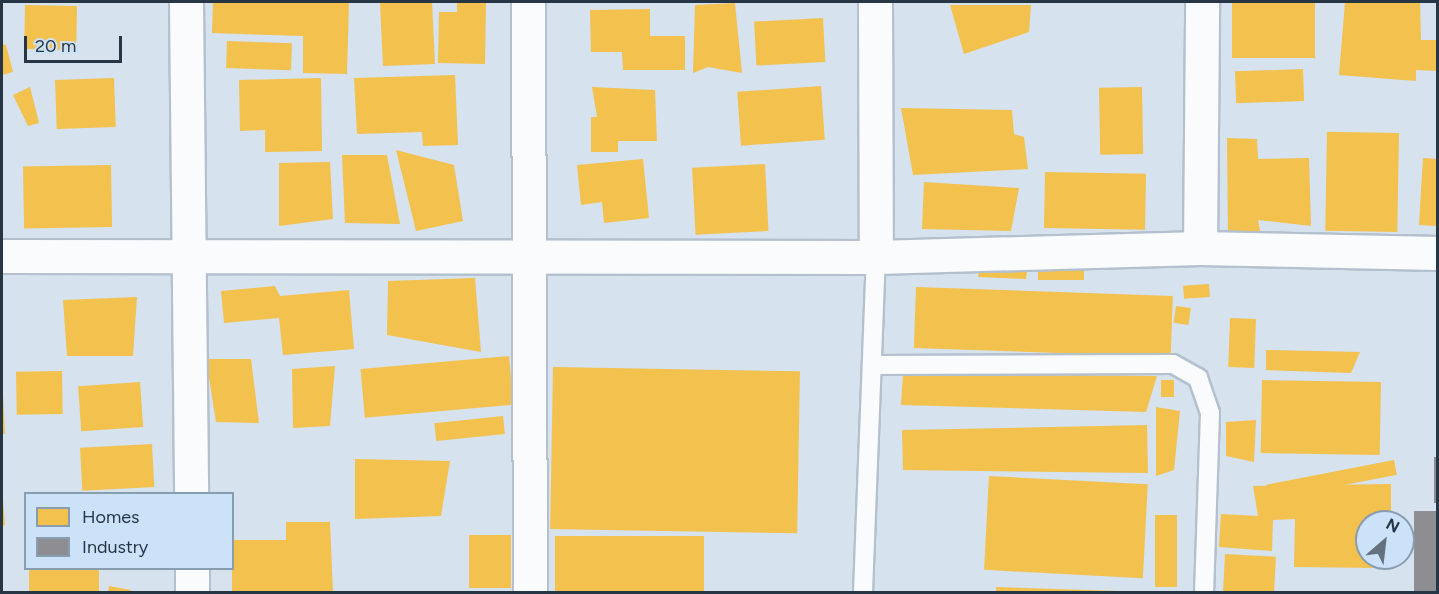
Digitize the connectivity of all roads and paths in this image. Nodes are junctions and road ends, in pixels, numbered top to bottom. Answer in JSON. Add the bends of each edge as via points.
{"nodes":[{"id":1,"x":186,"y":2,"type":"edge"},
{"id":2,"x":528,"y":2,"type":"edge"},
{"id":3,"x":875,"y":2,"type":"edge"},
{"id":4,"x":1202,"y":2,"type":"edge"},
{"id":5,"x":1200,"y":248,"type":"junction"},
{"id":6,"x":1437,"y":253,"type":"edge"},
{"id":7,"x":529,"y":254,"type":"junction"},
{"id":8,"x":2,"y":256,"type":"edge"},
{"id":9,"x":188,"y":257,"type":"junction"},
{"id":10,"x":876,"y":257,"type":"junction"},
{"id":11,"x":872,"y":365,"type":"junction"},
{"id":12,"x":191,"y":492,"type":"edge"},
{"id":13,"x":192,"y":570,"type":"edge"},
{"id":14,"x":192,"y":592,"type":"edge"},
{"id":15,"x":531,"y":592,"type":"edge"},
{"id":16,"x":863,"y":592,"type":"edge"},
{"id":17,"x":1204,"y":592,"type":"edge"}],
"edges":[{"from":1,"to":9,"type":"street"},
{"from":2,"to":7,"type":"street"},
{"from":3,"to":10,"type":"street"},
{"from":4,"to":5,"type":"street"},
{"from":5,"to":6,"type":"street"},
{"from":5,"to":10,"type":"street"},
{"from":7,"to":9,"type":"street"},
{"from":7,"to":10,"type":"street"},
{"from":7,"to":15,"type":"street"},
{"from":8,"to":9,"type":"street"},
{"from":9,"to":12,"type":"street"},
{"from":10,"to":11,"type":"lane"},
{"from":11,"to":16,"type":"lane"},
{"from":11,"to":17,"type":"lane","via":[[1173,364],[1198,378],[1210,413]]},
{"from":13,"to":14,"type":"street"}]}
